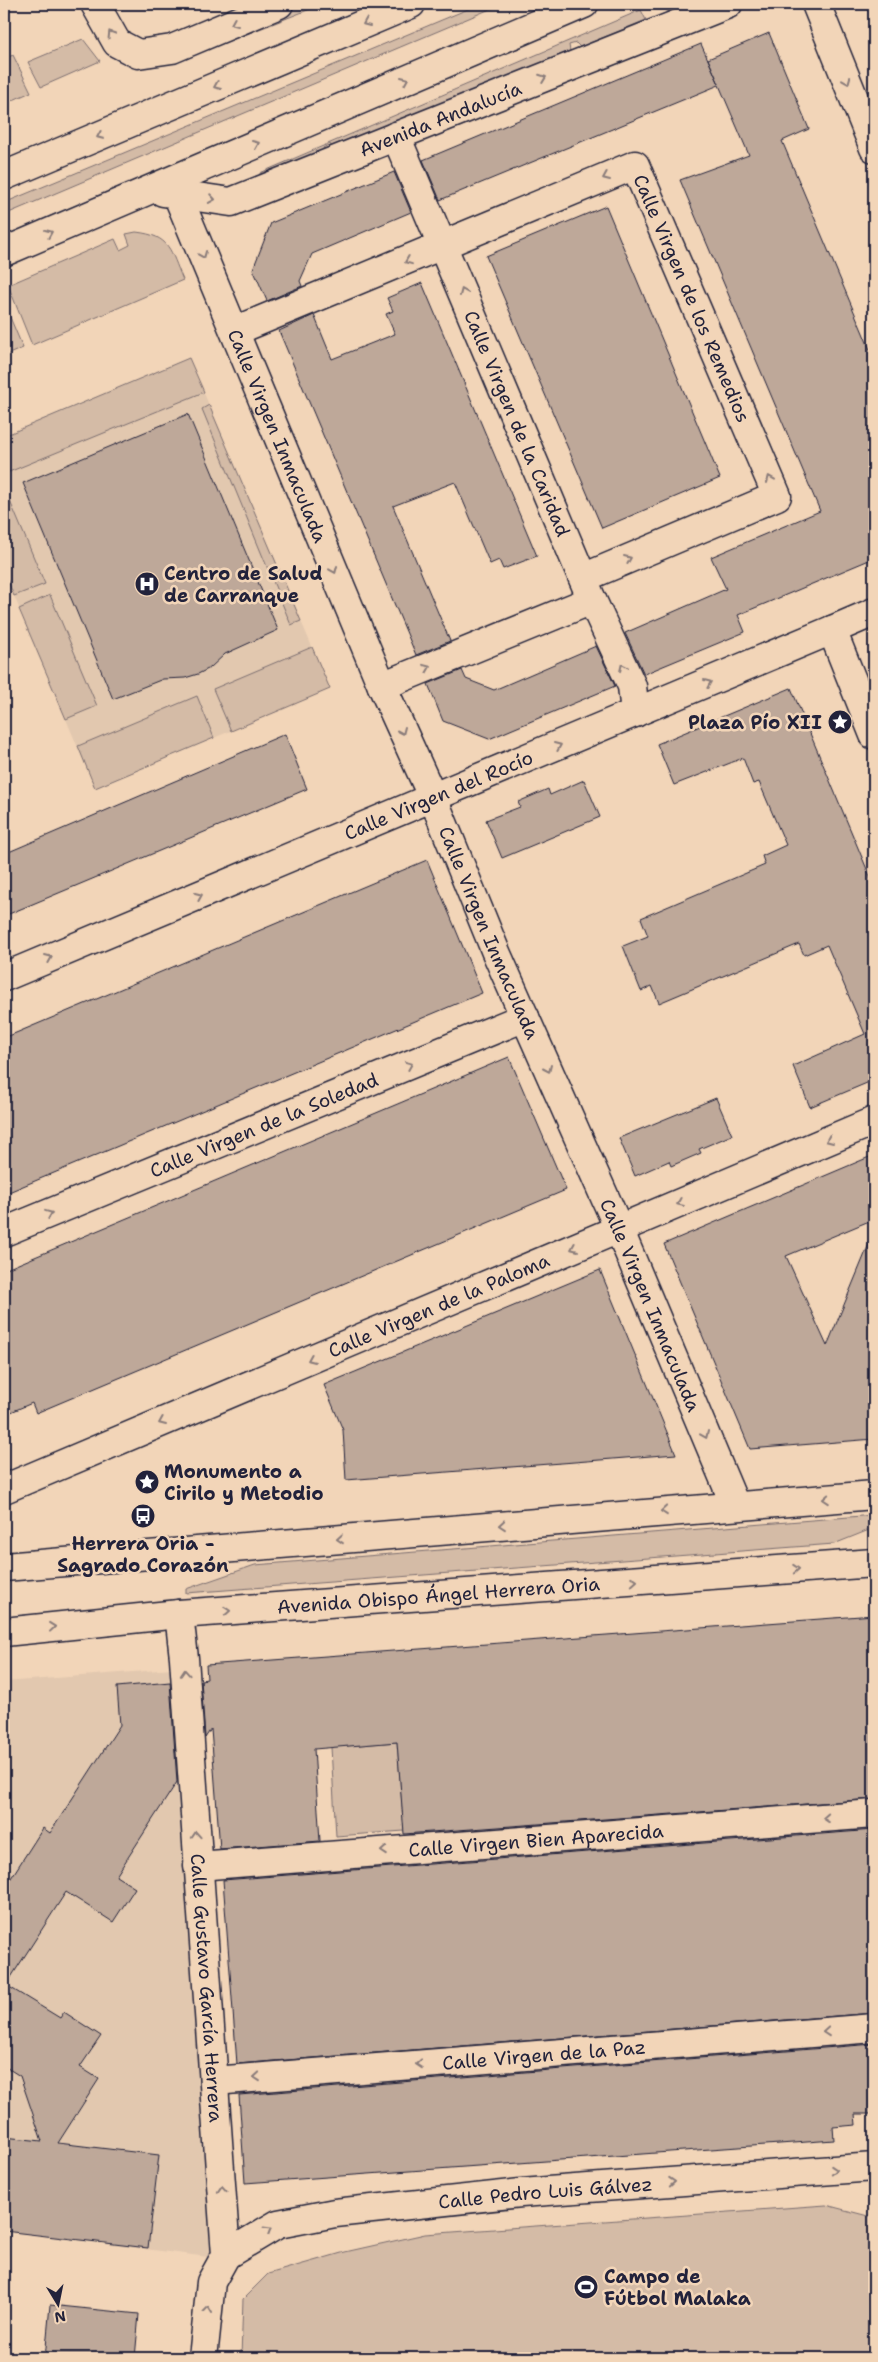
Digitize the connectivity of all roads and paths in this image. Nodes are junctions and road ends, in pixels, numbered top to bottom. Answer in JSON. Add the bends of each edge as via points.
{"nodes":[{"id":1,"x":95,"y":4,"type":"edge"},
{"id":2,"x":279,"y":4,"type":"edge"},
{"id":3,"x":411,"y":4,"type":"edge"},
{"id":4,"x":584,"y":4,"type":"edge"},
{"id":5,"x":728,"y":4,"type":"edge"},
{"id":6,"x":816,"y":4,"type":"edge"},
{"id":7,"x":396,"y":136,"type":"junction"},
{"id":8,"x":874,"y":148,"type":"edge"},
{"id":9,"x":4,"y":176,"type":"edge"},
{"id":10,"x":146,"y":191,"type":"junction"},
{"id":11,"x":177,"y":194,"type":"junction"},
{"id":12,"x":443,"y":246,"type":"junction"},
{"id":13,"x":4,"y":252,"type":"edge"},
{"id":14,"x":235,"y":331,"type":"junction"},
{"id":15,"x":588,"y":589,"type":"junction"},
{"id":16,"x":874,"y":612,"type":"edge"},
{"id":17,"x":832,"y":630,"type":"junction"},
{"id":18,"x":382,"y":686,"type":"junction"},
{"id":19,"x":635,"y":713,"type":"junction"},
{"id":20,"x":874,"y":735,"type":"edge"},
{"id":21,"x":433,"y":798,"type":"junction"},
{"id":22,"x":4,"y":977,"type":"edge"},
{"id":23,"x":525,"y":1017,"type":"junction"},
{"id":24,"x":874,"y":1121,"type":"edge"},
{"id":25,"x":619,"y":1229,"type":"junction"},
{"id":26,"x":4,"y":1232,"type":"edge"},
{"id":27,"x":4,"y":1489,"type":"edge"},
{"id":28,"x":874,"y":1495,"type":"edge"},
{"id":29,"x":735,"y":1505,"type":"junction"},
{"id":30,"x":874,"y":1563,"type":"edge"},
{"id":31,"x":4,"y":1568,"type":"edge"},
{"id":32,"x":179,"y":1614,"type":"junction"},
{"id":33,"x":4,"y":1632,"type":"edge"},
{"id":34,"x":874,"y":1814,"type":"edge"},
{"id":35,"x":198,"y":1866,"type":"junction"},
{"id":36,"x":874,"y":2028,"type":"edge"},
{"id":37,"x":214,"y":2081,"type":"junction"},
{"id":38,"x":874,"y":2167,"type":"edge"},
{"id":39,"x":226,"y":2255,"type":"junction"},
{"id":40,"x":203,"y":2358,"type":"edge"}],
"edges":[{"from":2,"to":1,"type":"street","one_way":true,"via":[[172,49],[138,54],[117,43]]},
{"from":3,"to":9,"type":"street","one_way":true},
{"from":10,"to":4,"type":"street","name":"Avenida Andalucía","one_way":true},
{"from":7,"to":5,"type":"street","name":"Avenida Andalucía","one_way":true},
{"from":6,"to":8,"type":"street","one_way":true},
{"from":11,"to":7,"type":"street","name":"Avenida Andalucía","one_way":true,"via":[[230,202]]},
{"from":7,"to":12,"type":"street","name":"Calle Virgen de la Caridad"},
{"from":10,"to":11,"type":"street","name":"Avenida Andalucía"},
{"from":13,"to":10,"type":"street","name":"Avenida Andalucía","one_way":true},
{"from":11,"to":14,"type":"street","name":"Calle Virgen Inmaculada","one_way":true},
{"from":12,"to":14,"type":"street","name":"Calle Virgen de los Remedios","one_way":true},
{"from":15,"to":12,"type":"street","name":"Calle Virgen de la Caridad","one_way":true},
{"from":15,"to":12,"type":"street","name":"Calle Virgen de los Remedios","one_way":true,"via":[[777,496],[635,165]]},
{"from":14,"to":18,"type":"street","name":"Calle Virgen Inmaculada","one_way":true},
{"from":18,"to":15,"type":"street","name":"Calle Virgen de los Remedios","one_way":true},
{"from":19,"to":15,"type":"street","name":"Calle Virgen de la Caridad","one_way":true,"via":[[632,686]]},
{"from":16,"to":17,"type":"street","name":"Calle Virgen del Rocío"},
{"from":19,"to":17,"type":"street","name":"Calle Virgen del Rocío","one_way":true},
{"from":17,"to":20,"type":"street"},
{"from":18,"to":21,"type":"street","name":"Calle Virgen Inmaculada","one_way":true},
{"from":21,"to":19,"type":"street","name":"Calle Virgen del Rocío","one_way":true},
{"from":22,"to":21,"type":"street","name":"Calle Virgen del Rocío","one_way":true},
{"from":21,"to":23,"type":"street","name":"Calle Virgen Inmaculada"},
{"from":23,"to":25,"type":"street","name":"Calle Virgen Inmaculada","one_way":true},
{"from":26,"to":23,"type":"street","name":"Calle Virgen de la Soledad","one_way":true},
{"from":24,"to":25,"type":"street","name":"Calle Virgen de la Paloma","one_way":true},
{"from":25,"to":27,"type":"street","name":"Calle Virgen de la Paloma","one_way":true},
{"from":25,"to":29,"type":"street","name":"Calle Virgen Inmaculada","one_way":true},
{"from":28,"to":29,"type":"street","one_way":true},
{"from":29,"to":31,"type":"street","one_way":true},
{"from":32,"to":30,"type":"street","name":"Avenida Obispo Ángel Herrera Oria","one_way":true},
{"from":33,"to":32,"type":"street","name":"Avenida Obispo Ángel Herrera Oria","one_way":true},
{"from":35,"to":32,"type":"street","name":"Calle Gustavo García Herrera","one_way":true},
{"from":34,"to":35,"type":"street","name":"Calle Virgen Bien Aparecida","one_way":true},
{"from":35,"to":37,"type":"street","name":"Calle Gustavo García Herrera"},
{"from":36,"to":37,"type":"street","name":"Calle Virgen de la Paz","one_way":true},
{"from":39,"to":37,"type":"street","name":"Calle Gustavo García Herrera","one_way":true},
{"from":39,"to":38,"type":"street","name":"Calle Pedro Luis Gálvez","one_way":true,"via":[[278,2224],[336,2212],[521,2193]]},
{"from":40,"to":39,"type":"street","one_way":true,"via":[[211,2282]]}]}
